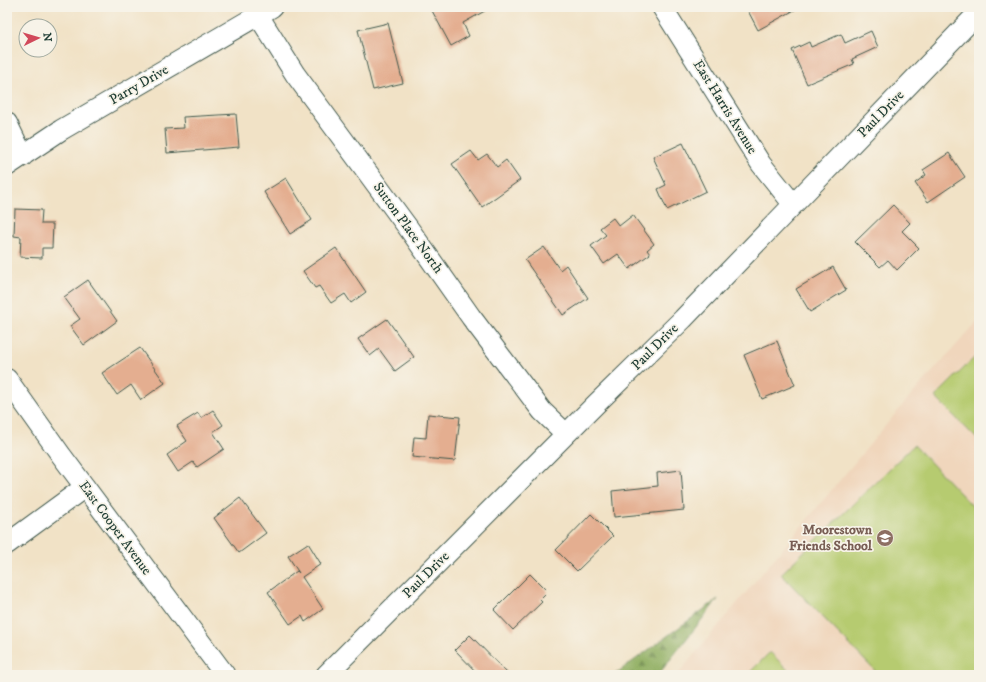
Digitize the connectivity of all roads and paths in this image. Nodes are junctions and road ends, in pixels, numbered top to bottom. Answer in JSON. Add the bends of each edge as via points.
{"nodes":[{"id":1,"x":662,"y":7,"type":"edge"},
{"id":2,"x":265,"y":11,"type":"edge"},
{"id":3,"x":979,"y":12,"type":"edge"},
{"id":4,"x":7,"y":123,"type":"edge"},
{"id":5,"x":15,"y":161,"type":"edge"},
{"id":6,"x":793,"y":204,"type":"junction"},
{"id":7,"x":7,"y":379,"type":"edge"},
{"id":8,"x":566,"y":434,"type":"junction"},
{"id":9,"x":85,"y":487,"type":"junction"},
{"id":10,"x":7,"y":544,"type":"edge"},
{"id":11,"x":225,"y":675,"type":"edge"},
{"id":12,"x":326,"y":675,"type":"edge"}],
"edges":[{"from":1,"to":6,"type":"street","name":"East Harris Avenue","via":[[761,164]]},
{"from":2,"to":5,"type":"street","name":"Parry Drive","via":[[61,130]]},
{"from":2,"to":8,"type":"street","name":"Sutton Place North","via":[[295,74],[471,317],[542,411]]},
{"from":3,"to":6,"type":"street","name":"Paul Drive"},
{"from":4,"to":5,"type":"street"},
{"from":6,"to":8,"type":"street","name":"Paul Drive","via":[[683,319]]},
{"from":7,"to":9,"type":"street","name":"East Cooper Avenue"},
{"from":8,"to":12,"type":"street","name":"Paul Drive"},
{"from":9,"to":10,"type":"street"},
{"from":9,"to":11,"type":"street","name":"East Cooper Avenue"}]}
